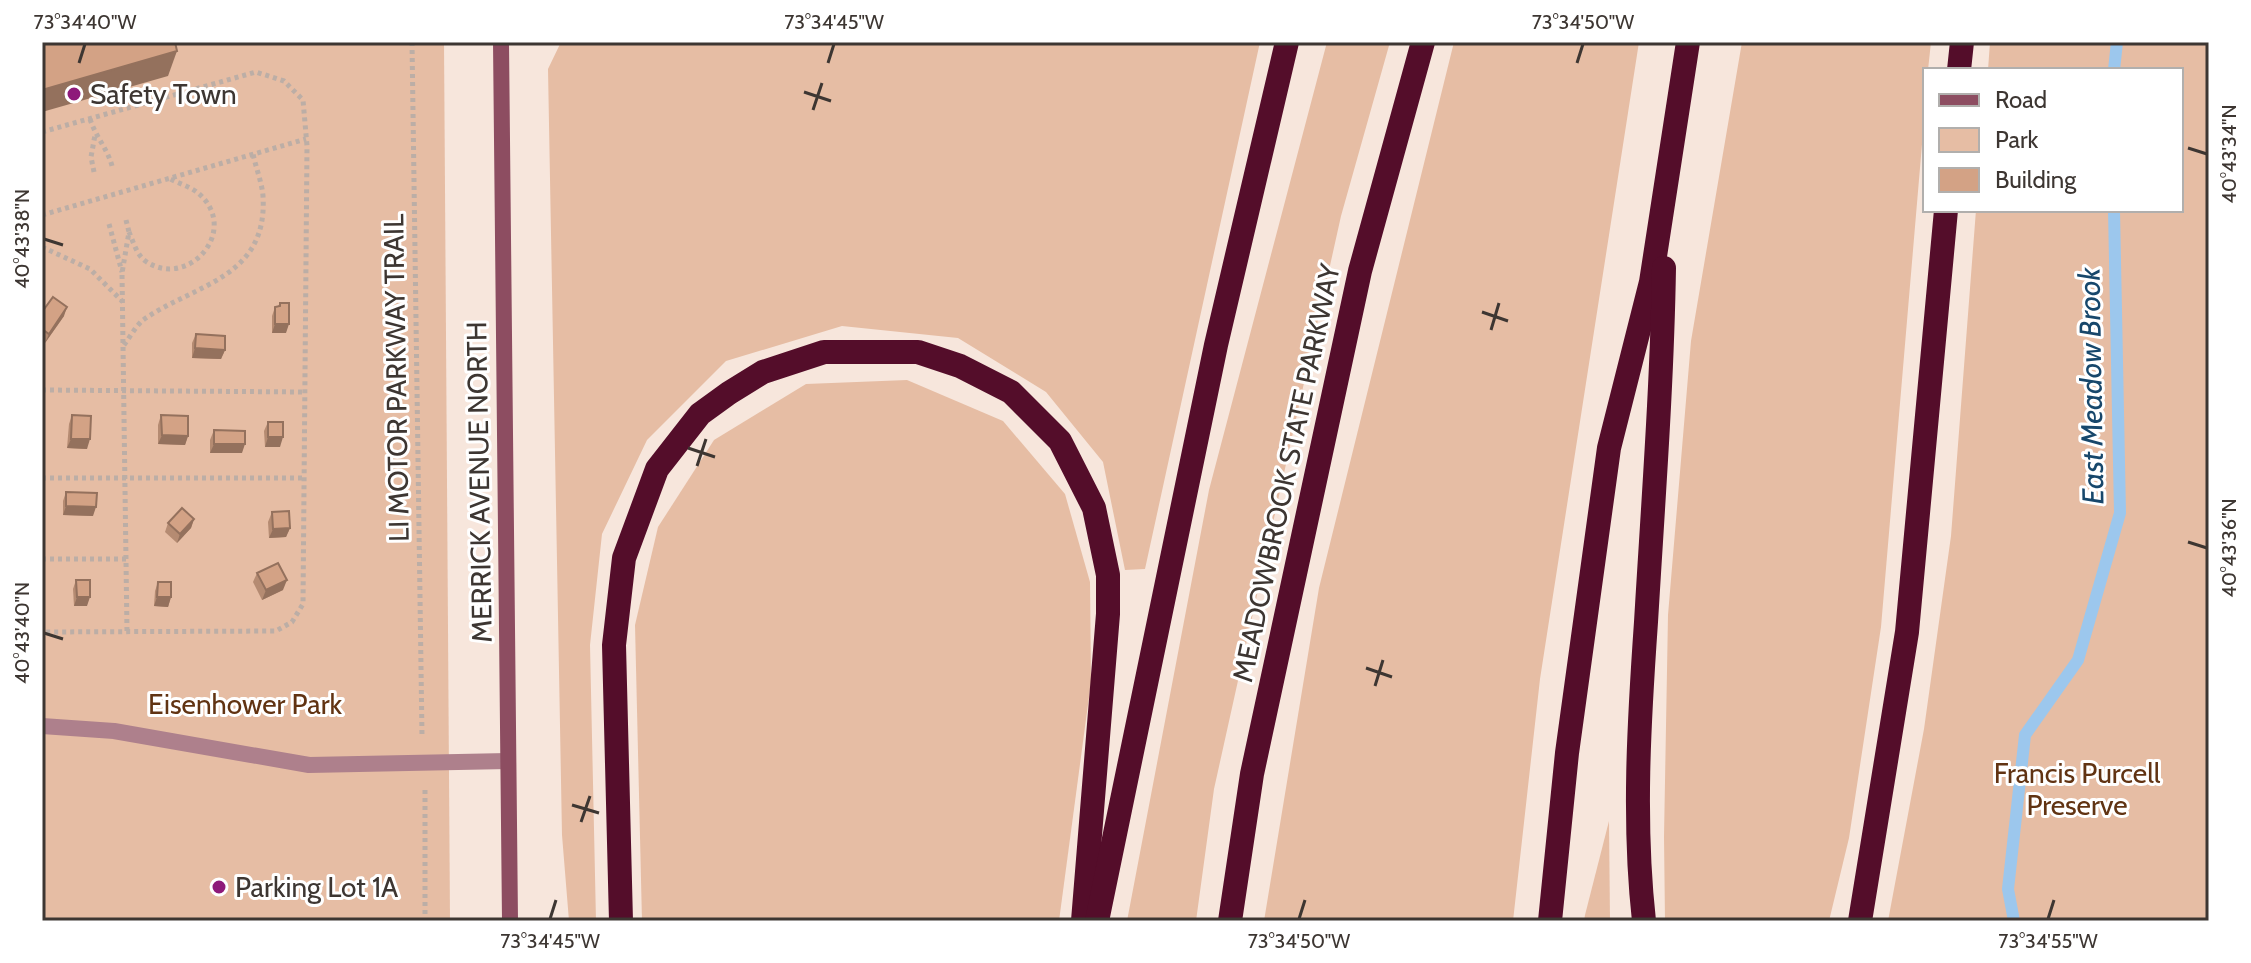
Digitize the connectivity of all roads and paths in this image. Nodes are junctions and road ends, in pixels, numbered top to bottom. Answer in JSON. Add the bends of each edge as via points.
{"nodes":[{"id":1,"x":412,"y":42,"type":"edge"},
{"id":2,"x":501,"y":42,"type":"edge"},
{"id":3,"x":1287,"y":42,"type":"edge"},
{"id":4,"x":1423,"y":42,"type":"edge"},
{"id":5,"x":1688,"y":42,"type":"edge"},
{"id":6,"x":1962,"y":42,"type":"edge"},
{"id":7,"x":1959,"y":68,"type":"edge"},
{"id":8,"x":90,"y":119,"type":"junction"},
{"id":9,"x":42,"y":132,"type":"edge"},
{"id":10,"x":95,"y":134,"type":"junction"},
{"id":11,"x":306,"y":139,"type":"junction"},
{"id":12,"x":253,"y":154,"type":"junction"},
{"id":13,"x":113,"y":170,"type":"dead end"},
{"id":14,"x":94,"y":172,"type":"dead end"},
{"id":15,"x":169,"y":179,"type":"junction"},
{"id":16,"x":1666,"y":183,"type":"junction"},
{"id":17,"x":1946,"y":212,"type":"edge"},
{"id":18,"x":42,"y":215,"type":"edge"},
{"id":19,"x":126,"y":220,"type":"dead end"},
{"id":20,"x":109,"y":224,"type":"dead end"},
{"id":21,"x":129,"y":232,"type":"junction"},
{"id":22,"x":42,"y":247,"type":"edge"},
{"id":23,"x":122,"y":273,"type":"junction"},
{"id":24,"x":123,"y":302,"type":"junction"},
{"id":25,"x":124,"y":346,"type":"junction"},
{"id":26,"x":42,"y":390,"type":"edge"},
{"id":27,"x":124,"y":391,"type":"junction"},
{"id":28,"x":305,"y":392,"type":"junction"},
{"id":29,"x":42,"y":478,"type":"edge"},
{"id":30,"x":125,"y":478,"type":"junction"},
{"id":31,"x":305,"y":478,"type":"junction"},
{"id":32,"x":42,"y":559,"type":"edge"},
{"id":33,"x":126,"y":559,"type":"junction"},
{"id":34,"x":42,"y":632,"type":"edge"},
{"id":35,"x":127,"y":632,"type":"junction"},
{"id":36,"x":420,"y":714,"type":"dead end"},
{"id":37,"x":42,"y":726,"type":"edge"},
{"id":38,"x":508,"y":761,"type":"junction"},
{"id":39,"x":425,"y":817,"type":"dead end"},
{"id":40,"x":425,"y":921,"type":"edge"},
{"id":41,"x":510,"y":921,"type":"edge"},
{"id":42,"x":621,"y":921,"type":"edge"},
{"id":43,"x":1083,"y":921,"type":"edge"},
{"id":44,"x":1097,"y":921,"type":"edge"},
{"id":45,"x":1230,"y":921,"type":"edge"},
{"id":46,"x":1550,"y":921,"type":"edge"},
{"id":47,"x":1644,"y":921,"type":"edge"},
{"id":48,"x":1860,"y":921,"type":"edge"}],
"edges":[{"from":1,"to":36,"type":"path","name":"LI MOTOR PARKWAY TRAIL"},
{"from":2,"to":38,"type":"main road","name":"MERRICK AVENUE NORTH"},
{"from":3,"to":44,"type":"highway","via":[[1216,345]]},
{"from":4,"to":45,"type":"highway","name":"MEADOWBROOK STATE PARKWAY","via":[[1360,271],[1252,774]]},
{"from":5,"to":16,"type":"highway"},
{"from":6,"to":7,"type":"highway"},
{"from":8,"to":9,"type":"path"},
{"from":8,"to":10,"type":"path"},
{"from":8,"to":11,"type":"path","via":[[256,72],[284,81],[303,100]]},
{"from":10,"to":13,"type":"path"},
{"from":10,"to":14,"type":"path"},
{"from":11,"to":12,"type":"path"},
{"from":11,"to":28,"type":"path"},
{"from":12,"to":15,"type":"path"},
{"from":12,"to":25,"type":"path","via":[[263,194],[262,223],[250,251],[227,276],[141,322]]},
{"from":15,"to":18,"type":"path"},
{"from":15,"to":21,"type":"path","via":[[198,193],[213,214],[213,240],[202,258],[182,267],[161,268],[144,259]]},
{"from":16,"to":46,"type":"highway","via":[[1651,282],[1609,448]]},
{"from":16,"to":47,"type":"highway","via":[[1663,354],[1638,738]]},
{"from":17,"to":48,"type":"highway","via":[[1907,632]]},
{"from":19,"to":21,"type":"path"},
{"from":20,"to":23,"type":"path"},
{"from":21,"to":23,"type":"path"},
{"from":22,"to":24,"type":"path","via":[[90,269]]},
{"from":23,"to":24,"type":"path"},
{"from":24,"to":25,"type":"path"},
{"from":25,"to":27,"type":"path"},
{"from":26,"to":27,"type":"path"},
{"from":27,"to":28,"type":"path"},
{"from":27,"to":30,"type":"path"},
{"from":28,"to":31,"type":"path"},
{"from":29,"to":30,"type":"path"},
{"from":30,"to":31,"type":"path"},
{"from":30,"to":33,"type":"path"},
{"from":31,"to":35,"type":"path","via":[[303,604],[292,622],[276,631]]},
{"from":32,"to":33,"type":"path"},
{"from":33,"to":35,"type":"path"},
{"from":34,"to":35,"type":"path"},
{"from":37,"to":38,"type":"lane","via":[[114,731],[309,765]]},
{"from":38,"to":41,"type":"main road","name":"MERRICK AVENUE NORTH"},
{"from":39,"to":40,"type":"path"},
{"from":42,"to":43,"type":"highway","via":[[614,645],[624,558],[657,469],[700,414],[763,372],[824,352],[918,352],[1011,392],[1060,441],[1094,508],[1108,575],[1108,614]]}]}
